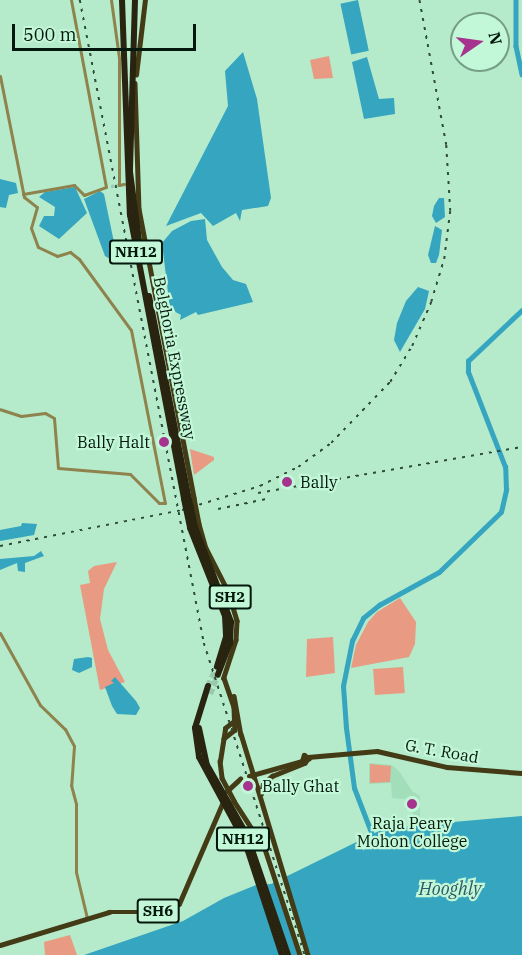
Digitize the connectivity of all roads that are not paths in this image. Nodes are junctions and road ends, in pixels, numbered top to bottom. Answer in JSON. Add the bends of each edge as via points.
{"nodes":[{"id":1,"x":71,"y":0,"type":"edge"},
{"id":2,"x":111,"y":0,"type":"edge"},
{"id":3,"x":122,"y":0,"type":"edge"},
{"id":4,"x":135,"y":0,"type":"edge"},
{"id":5,"x":145,"y":0,"type":"edge"},
{"id":6,"x":0,"y":76,"type":"edge"},
{"id":7,"x":124,"y":184,"type":"dead end"},
{"id":8,"x":23,"y":194,"type":"junction"},
{"id":9,"x":0,"y":409,"type":"edge"},
{"id":10,"x":189,"y":499,"type":"junction"},
{"id":11,"x":194,"y":526,"type":"junction"},
{"id":12,"x":0,"y":633,"type":"edge"},
{"id":13,"x":217,"y":667,"type":"tunnel mouth"},
{"id":14,"x":218,"y":675,"type":"tunnel mouth"},
{"id":15,"x":209,"y":690,"type":"tunnel mouth"},
{"id":16,"x":230,"y":690,"type":"junction"},
{"id":17,"x":234,"y":721,"type":"junction"},
{"id":18,"x":197,"y":728,"type":"junction"},
{"id":19,"x":224,"y":739,"type":"junction"},
{"id":20,"x":306,"y":760,"type":"junction"},
{"id":21,"x":522,"y":773,"type":"edge"},
{"id":22,"x":249,"y":776,"type":"dead end"},
{"id":23,"x":240,"y":779,"type":"dead end"},
{"id":24,"x":261,"y":797,"type":"junction"},
{"id":25,"x":88,"y":919,"type":"junction"},
{"id":26,"x":0,"y":945,"type":"edge"},
{"id":27,"x":282,"y":955,"type":"edge"},
{"id":28,"x":288,"y":955,"type":"edge"},
{"id":29,"x":300,"y":955,"type":"edge"},
{"id":30,"x":308,"y":955,"type":"edge"}],
"edges":[{"from":1,"to":8,"type":"street","via":[[109,186],[82,195],[74,185]]},
{"from":2,"to":7,"type":"street","via":[[119,58],[119,185]]},
{"from":3,"to":10,"type":"highway","name":"Belghoria Expressway","number":"NH12","via":[[130,215]]},
{"from":4,"to":10,"type":"highway","name":"Belghoria Expressway","number":"NH12","via":[[130,83],[133,210]]},
{"from":5,"to":10,"type":"main road","via":[[135,80],[137,194]]},
{"from":6,"to":8,"type":"street"},
{"from":8,"to":9,"type":"street","via":[[37,207],[31,228],[38,248],[57,256],[70,252],[79,259],[131,330],[165,503],[159,504],[130,474],[58,468],[54,418],[45,413],[21,417]]},
{"from":10,"to":11,"type":"highway","name":"Belghoria Expressway","number":"NH12","bridge":true},
{"from":11,"to":13,"type":"highway","name":"Belghoria Expressway","number":"NH12","via":[[225,616],[226,637]]},
{"from":11,"to":14,"type":"highway","name":"Belghoria Expressway","number":"NH12","via":[[231,622],[230,643]]},
{"from":11,"to":16,"type":"main road","number":"SH2","via":[[235,612],[236,640],[226,674]]},
{"from":12,"to":25,"type":"street","via":[[40,705],[65,729],[74,746],[70,785],[76,804],[76,872]]},
{"from":15,"to":18,"type":"highway","number":"NH12"},
{"from":16,"to":17,"type":"main road","number":"SH2"},
{"from":16,"to":24,"type":"main road","number":"SH2","bridge":true},
{"from":17,"to":19,"type":"main road","via":[[225,728]]},
{"from":17,"to":19,"type":"main road","via":[[233,734]]},
{"from":18,"to":27,"type":"highway","number":"NH12","bridge":true,"via":[[199,757],[245,842]]},
{"from":18,"to":28,"type":"highway","number":"NH12","bridge":true,"via":[[207,765],[247,835]]},
{"from":19,"to":29,"type":"main road","bridge":true,"via":[[222,778],[269,859]]},
{"from":20,"to":21,"type":"main road","name":"G. T. Road","via":[[332,753],[383,752],[456,768]]},
{"from":20,"to":22,"type":"main road"},
{"from":20,"to":24,"type":"main road","via":[[268,778]]},
{"from":23,"to":25,"type":"main road","number":"SH6","via":[[228,788],[179,904],[154,912],[114,911]]},
{"from":24,"to":30,"type":"main road","via":[[275,857]]},
{"from":25,"to":26,"type":"main road","number":"SH6"}]}
